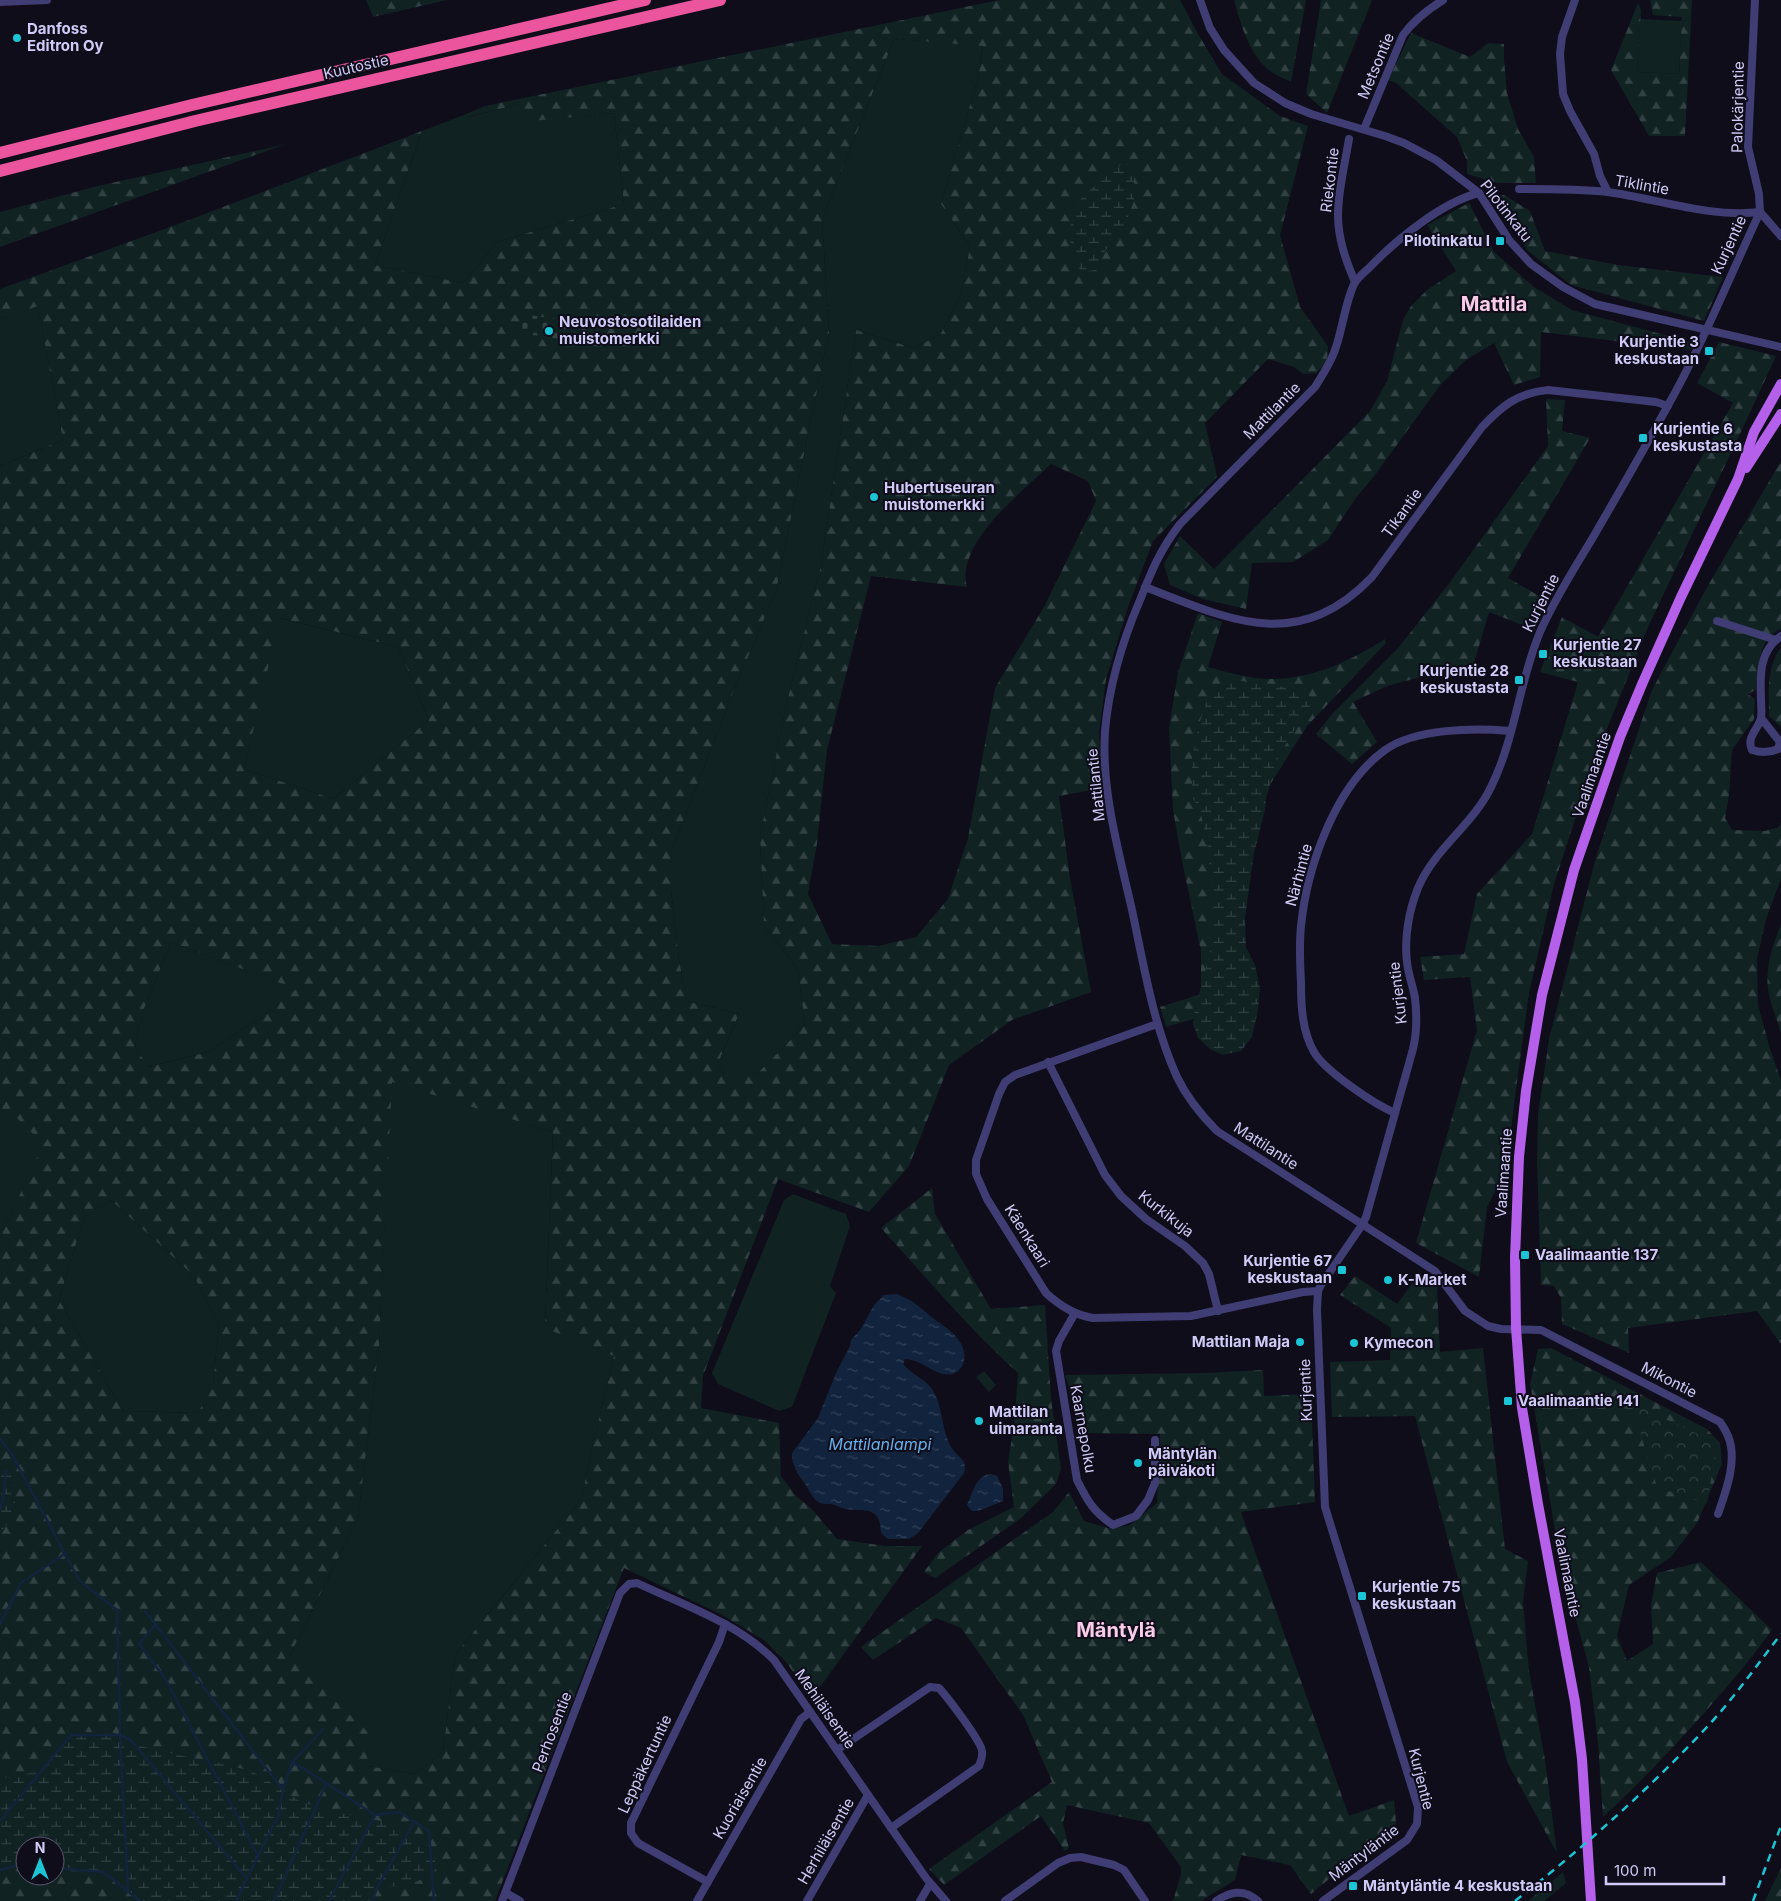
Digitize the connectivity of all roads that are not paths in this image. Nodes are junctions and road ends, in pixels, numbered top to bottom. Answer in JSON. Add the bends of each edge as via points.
{"nodes":[{"id":1,"x":47,"y":0,"type":"edge"},
{"id":2,"x":645,"y":0,"type":"edge"},
{"id":3,"x":720,"y":0,"type":"edge"},
{"id":4,"x":1200,"y":0,"type":"edge"},
{"id":5,"x":1443,"y":0,"type":"edge"},
{"id":6,"x":1575,"y":0,"type":"edge"},
{"id":7,"x":1755,"y":0,"type":"edge"},
{"id":8,"x":0,"y":2,"type":"edge"},
{"id":9,"x":1364,"y":129,"type":"junction"},
{"id":10,"x":1349,"y":139,"type":"dead end"},
{"id":11,"x":0,"y":153,"type":"edge"},
{"id":12,"x":0,"y":171,"type":"edge"},
{"id":13,"x":1519,"y":189,"type":"dead end"},
{"id":14,"x":1479,"y":192,"type":"junction"},
{"id":15,"x":1608,"y":192,"type":"junction"},
{"id":16,"x":1760,"y":212,"type":"junction"},
{"id":17,"x":1781,"y":236,"type":"edge"},
{"id":18,"x":1355,"y":282,"type":"junction"},
{"id":19,"x":1707,"y":328,"type":"junction"},
{"id":20,"x":1781,"y":347,"type":"edge"},
{"id":21,"x":1781,"y":384,"type":"edge"},
{"id":22,"x":1668,"y":406,"type":"junction"},
{"id":23,"x":1781,"y":414,"type":"edge"},
{"id":24,"x":1738,"y":479,"type":"junction"},
{"id":25,"x":1145,"y":587,"type":"junction"},
{"id":26,"x":1717,"y":621,"type":"dead end"},
{"id":27,"x":1779,"y":638,"type":"edge"},
{"id":28,"x":1761,"y":718,"type":"junction"},
{"id":29,"x":1510,"y":731,"type":"junction"},
{"id":30,"x":1157,"y":1024,"type":"junction"},
{"id":31,"x":1048,"y":1062,"type":"junction"},
{"id":32,"x":1395,"y":1113,"type":"junction"},
{"id":33,"x":1362,"y":1225,"type":"junction"},
{"id":34,"x":1318,"y":1291,"type":"junction"},
{"id":35,"x":1218,"y":1311,"type":"junction"},
{"id":36,"x":1075,"y":1313,"type":"junction"},
{"id":37,"x":1516,"y":1328,"type":"junction"},
{"id":38,"x":1155,"y":1440,"type":"dead end"},
{"id":39,"x":1718,"y":1514,"type":"dead end"},
{"id":40,"x":637,"y":1582,"type":"joint"},
{"id":41,"x":725,"y":1624,"type":"junction"},
{"id":42,"x":810,"y":1712,"type":"junction"},
{"id":43,"x":837,"y":1750,"type":"junction"},
{"id":44,"x":868,"y":1795,"type":"junction"},
{"id":45,"x":1417,"y":1824,"type":"joint"},
{"id":46,"x":891,"y":1828,"type":"junction"},
{"id":47,"x":708,"y":1882,"type":"junction"},
{"id":48,"x":930,"y":1884,"type":"junction"},
{"id":49,"x":506,"y":1892,"type":"junction"},
{"id":50,"x":502,"y":1901,"type":"edge"},
{"id":51,"x":520,"y":1901,"type":"edge"},
{"id":52,"x":697,"y":1901,"type":"edge"},
{"id":53,"x":807,"y":1901,"type":"edge"},
{"id":54,"x":920,"y":1901,"type":"edge"},
{"id":55,"x":946,"y":1901,"type":"edge"},
{"id":56,"x":1005,"y":1901,"type":"edge"},
{"id":57,"x":1145,"y":1901,"type":"edge"},
{"id":58,"x":1216,"y":1901,"type":"edge"},
{"id":59,"x":1258,"y":1901,"type":"edge"},
{"id":60,"x":1323,"y":1901,"type":"edge"},
{"id":61,"x":1591,"y":1901,"type":"edge"}],
"edges":[{"from":1,"to":8,"type":"street"},
{"from":2,"to":11,"type":"highway","name":"Kuutostie"},
{"from":3,"to":12,"type":"highway","name":"Kuutostie","via":[[195,121]]},
{"from":4,"to":9,"type":"street","name":"Pilotinkatu","via":[[1210,28],[1224,50],[1254,82],[1286,103],[1311,114]]},
{"from":5,"to":9,"type":"street","name":"Metsontie","via":[[1422,14],[1403,35]]},
{"from":6,"to":15,"type":"street","via":[[1562,37],[1563,94],[1594,154]]},
{"from":7,"to":16,"type":"street","name":"Palokärjentie","via":[[1748,147]]},
{"from":9,"to":14,"type":"street","name":"Pilotinkatu","via":[[1404,143],[1436,160]]},
{"from":10,"to":18,"type":"street","name":"Riekontie","via":[[1338,214],[1346,262]]},
{"from":13,"to":15,"type":"street","name":"Tiklintie"},
{"from":14,"to":18,"type":"street","name":"Mattilantie","via":[[1420,224],[1388,248]]},
{"from":14,"to":19,"type":"street","name":"Pilotinkatu","via":[[1509,240],[1531,264],[1563,287],[1595,304]]},
{"from":15,"to":16,"type":"street","name":"Tiklintie","via":[[1679,206],[1737,213]]},
{"from":16,"to":17,"type":"street"},
{"from":16,"to":19,"type":"street","name":"Kurjentie"},
{"from":18,"to":25,"type":"street","name":"Mattilantie","via":[[1336,348],[1315,387],[1180,524],[1161,550]]},
{"from":19,"to":20,"type":"street","name":"Pilotinkatu"},
{"from":19,"to":22,"type":"street","name":"Kurjentie"},
{"from":21,"to":24,"type":"main road","name":"Vaalimaantie","via":[[1754,432]]},
{"from":22,"to":25,"type":"street","name":"Tikantie","via":[[1548,390],[1515,399],[1482,428],[1357,593],[1307,619],[1284,624],[1236,620]]},
{"from":22,"to":29,"type":"street","name":"Kurjentie","via":[[1561,591],[1541,632]]},
{"from":23,"to":24,"type":"main road","name":"Vaalimaantie"},
{"from":24,"to":37,"type":"main road","name":"Vaalimaantie","via":[[1643,682],[1620,737],[1574,870],[1542,995],[1526,1091],[1516,1206]]},
{"from":25,"to":30,"type":"street","name":"Mattilantie","via":[[1114,672],[1105,732],[1111,809]]},
{"from":26,"to":27,"type":"street"},
{"from":27,"to":28,"type":"street","via":[[1767,651],[1761,666]]},
{"from":28,"to":28,"type":"street","via":[[1749,744],[1752,750],[1772,752],[1778,749],[1780,742]]},
{"from":29,"to":32,"type":"street","name":"Kurjentie","via":[[1490,790],[1476,813],[1430,866],[1415,896],[1409,918],[1407,961],[1415,999],[1416,1036]]},
{"from":29,"to":32,"type":"street","name":"Närhintie","via":[[1453,730],[1422,736],[1387,749],[1356,778],[1340,803],[1312,867],[1301,927],[1300,956],[1302,1014],[1308,1039],[1324,1065]]},
{"from":30,"to":31,"type":"street","name":"Käenkaari"},
{"from":30,"to":33,"type":"street","name":"Mattilantie","via":[[1188,1099],[1217,1131]]},
{"from":31,"to":35,"type":"street","name":"Kurkikuja","via":[[1106,1175],[1121,1196],[1146,1219],[1203,1263]]},
{"from":31,"to":36,"type":"street","name":"Käenkaari","via":[[1005,1082],[976,1160],[976,1174],[987,1198],[1046,1293]]},
{"from":32,"to":33,"type":"street","name":"Kurjentie"},
{"from":33,"to":34,"type":"street","name":"Kurjentie"},
{"from":33,"to":37,"type":"street","name":"Mattilantie","via":[[1435,1271],[1472,1317],[1488,1326]]},
{"from":34,"to":35,"type":"street","name":"Käenkaari"},
{"from":34,"to":45,"type":"street","name":"Kurjentie","via":[[1325,1507],[1418,1807]]},
{"from":35,"to":36,"type":"street","name":"Käenkaari","via":[[1190,1316],[1093,1318]]},
{"from":36,"to":38,"type":"street","name":"Kaarnepolku","via":[[1056,1351],[1077,1480],[1098,1515],[1113,1525],[1136,1516],[1148,1500],[1156,1483]]},
{"from":37,"to":39,"type":"street","name":"Mikontie","via":[[1541,1330],[1720,1422],[1729,1436],[1732,1460]]},
{"from":37,"to":61,"type":"main road","name":"Vaalimaantie","via":[[1522,1408],[1576,1702]]},
{"from":40,"to":41,"type":"street","name":"Mehiläisentie"},
{"from":40,"to":49,"type":"street","name":"Perhosentie","via":[[629,1584],[620,1593]]},
{"from":41,"to":42,"type":"street","name":"Mehiläisentie","via":[[748,1637],[774,1660]]},
{"from":41,"to":47,"type":"street","name":"Leppäkertuntie","via":[[631,1823],[631,1834],[638,1843]]},
{"from":42,"to":43,"type":"street","name":"Mehiläisentie"},
{"from":42,"to":47,"type":"street","name":"Kuoriaisentie","via":[[801,1719]]},
{"from":43,"to":44,"type":"street","name":"Mehiläisentie"},
{"from":43,"to":46,"type":"street","via":[[930,1687],[940,1688],[952,1703],[982,1749],[979,1766]]},
{"from":44,"to":46,"type":"street","name":"Mehiläisentie"},
{"from":44,"to":53,"type":"street","name":"Herhiläisentie"},
{"from":45,"to":60,"type":"street","name":"Mäntyläntie","via":[[1408,1840]]},
{"from":46,"to":48,"type":"street","name":"Mehiläisentie"},
{"from":47,"to":52,"type":"street","name":"Kuoriaisentie"},
{"from":48,"to":54,"type":"street"},
{"from":48,"to":55,"type":"street","name":"Mehiläisentie"},
{"from":49,"to":50,"type":"street","name":"Perhosentie"},
{"from":49,"to":51,"type":"street"},
{"from":56,"to":57,"type":"street","via":[[1058,1863],[1081,1857],[1124,1870]]},
{"from":58,"to":59,"type":"street","via":[[1229,1893],[1239,1892]]}]}
